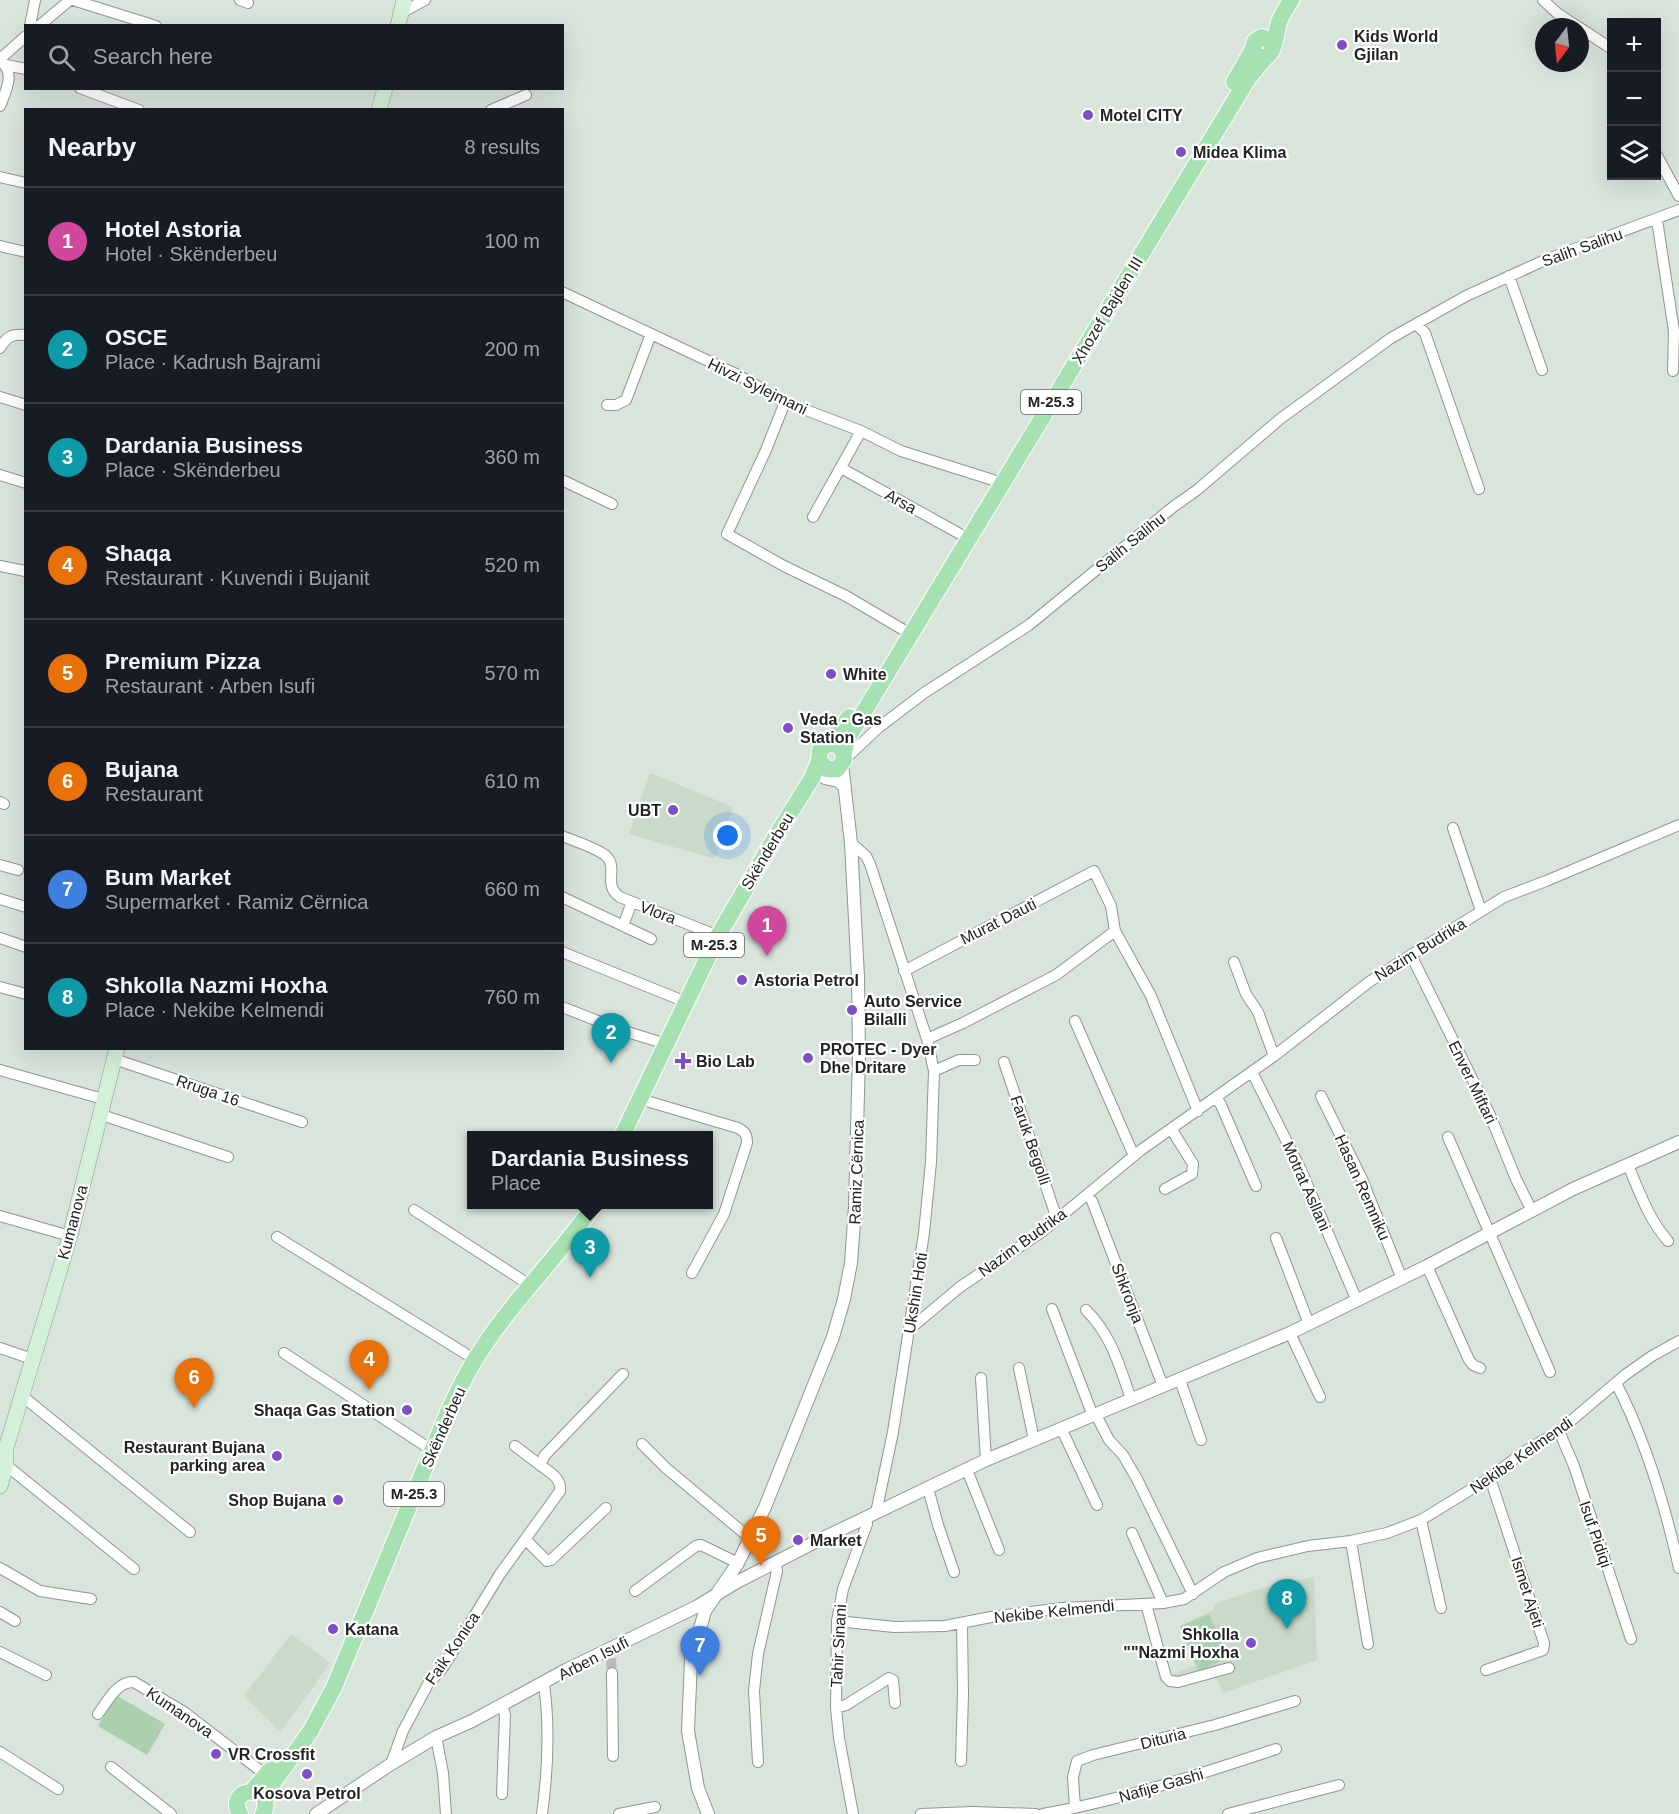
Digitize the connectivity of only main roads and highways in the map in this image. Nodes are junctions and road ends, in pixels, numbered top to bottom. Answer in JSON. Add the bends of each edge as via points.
{"nodes":[{"id":1,"x":1291,"y":0,"type":"edge"},
{"id":2,"x":1263,"y":47,"type":"junction"},
{"id":3,"x":385,"y":90,"type":"edge"},
{"id":4,"x":380,"y":108,"type":"edge"},
{"id":5,"x":833,"y":767,"type":"junction"},
{"id":6,"x":116,"y":1054,"type":"edge"},
{"id":7,"x":624,"y":1131,"type":"edge"},
{"id":8,"x":636,"y":1131,"type":"edge"},
{"id":9,"x":578,"y":1209,"type":"edge"},
{"id":10,"x":591,"y":1209,"type":"edge"},
{"id":11,"x":3,"y":1449,"type":"edge"},
{"id":12,"x":0,"y":1486,"type":"edge"},
{"id":13,"x":263,"y":1806,"type":"edge"},
{"id":14,"x":237,"y":1812,"type":"edge"}],
"edges":[{"from":1,"to":2,"type":"main road","name":"Xhozef Bajden III","number":"M-25.3"},
{"from":2,"to":5,"type":"main road","name":"Xhozef Bajden III","number":"M-25.3","via":[[1249,77]]},
{"from":2,"to":5,"type":"main road","name":"Xhozef Bajden III","number":"M-25.3","via":[[1235,82],[844,725]]},
{"from":3,"to":4,"type":"main road"},
{"from":5,"to":7,"type":"main road","name":"Skënderbeu","number":"M-25.3","via":[[812,778],[749,881],[718,936]]},
{"from":5,"to":8,"type":"main road","name":"Skënderbeu","number":"M-25.3","via":[[727,941]]},
{"from":6,"to":11,"type":"main road","name":"Kumanova","via":[[70,1236]]},
{"from":9,"to":13,"type":"main road","name":"Skënderbeu","number":"M-25.3","via":[[487,1324],[458,1369],[325,1683],[301,1726],[266,1775]]},
{"from":10,"to":13,"type":"main road","name":"Skënderbeu","number":"M-25.3","via":[[495,1330],[466,1373],[334,1687],[309,1732],[272,1784]]},
{"from":11,"to":12,"type":"main road","name":"Kumanova","via":[[6,1465]]},
{"from":13,"to":14,"type":"main road","number":"M-25.3","via":[[241,1795]]}]}
